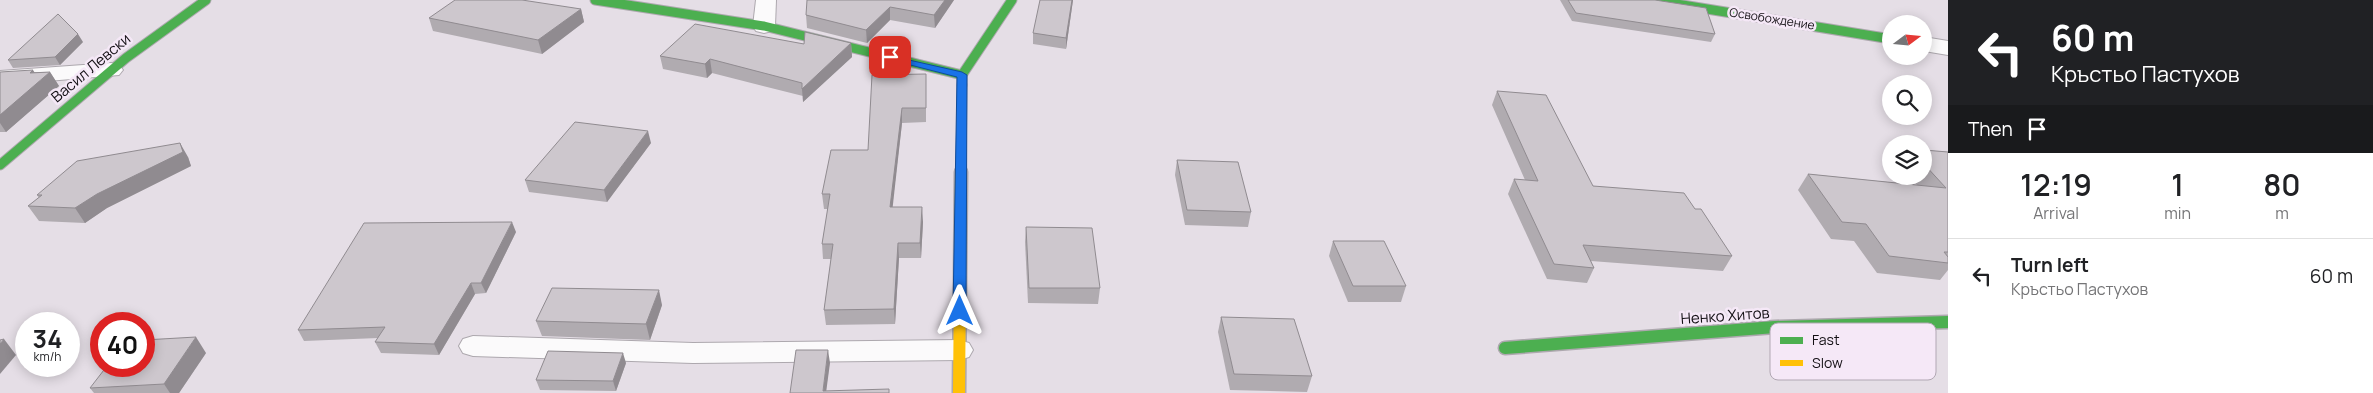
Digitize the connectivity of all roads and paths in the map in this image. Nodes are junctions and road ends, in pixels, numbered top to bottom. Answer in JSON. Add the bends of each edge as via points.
{"nodes":[{"id":1,"x":206,"y":0,"type":"edge"},
{"id":2,"x":595,"y":0,"type":"edge"},
{"id":3,"x":766,"y":0,"type":"edge"},
{"id":4,"x":1012,"y":0,"type":"edge"},
{"id":5,"x":1652,"y":0,"type":"edge"},
{"id":6,"x":764,"y":26,"type":"junction"},
{"id":7,"x":1882,"y":38,"type":"edge"},
{"id":8,"x":1932,"y":45,"type":"edge"},
{"id":9,"x":1948,"y":48,"type":"edge"},
{"id":10,"x":111,"y":70,"type":"junction"},
{"id":11,"x":962,"y":75,"type":"junction"},
{"id":12,"x":0,"y":78,"type":"edge"},
{"id":13,"x":0,"y":165,"type":"edge"},
{"id":14,"x":1948,"y":322,"type":"edge"},
{"id":15,"x":1913,"y":323,"type":"edge"},
{"id":16,"x":1770,"y":327,"type":"edge"},
{"id":17,"x":473,"y":346,"type":"dead end"},
{"id":18,"x":1505,"y":348,"type":"dead end"},
{"id":19,"x":959,"y":350,"type":"junction"},
{"id":20,"x":959,"y":393,"type":"edge"}],
"edges":[{"from":1,"to":10,"type":"street","name":"Васил Левски"},
{"from":2,"to":6,"type":"street"},
{"from":3,"to":6,"type":"street"},
{"from":4,"to":11,"type":"street"},
{"from":5,"to":7,"type":"street","name":"Освобождение"},
{"from":6,"to":11,"type":"street"},
{"from":8,"to":9,"type":"street"},
{"from":10,"to":12,"type":"street"},
{"from":10,"to":13,"type":"street","name":"Васил Левски"},
{"from":11,"to":19,"type":"street"},
{"from":14,"to":15,"type":"street","name":"Ненко Хитов"},
{"from":16,"to":18,"type":"street","name":"Ненко Хитов"},
{"from":17,"to":19,"type":"lane","via":[[693,353]]},
{"from":19,"to":20,"type":"street"}]}
